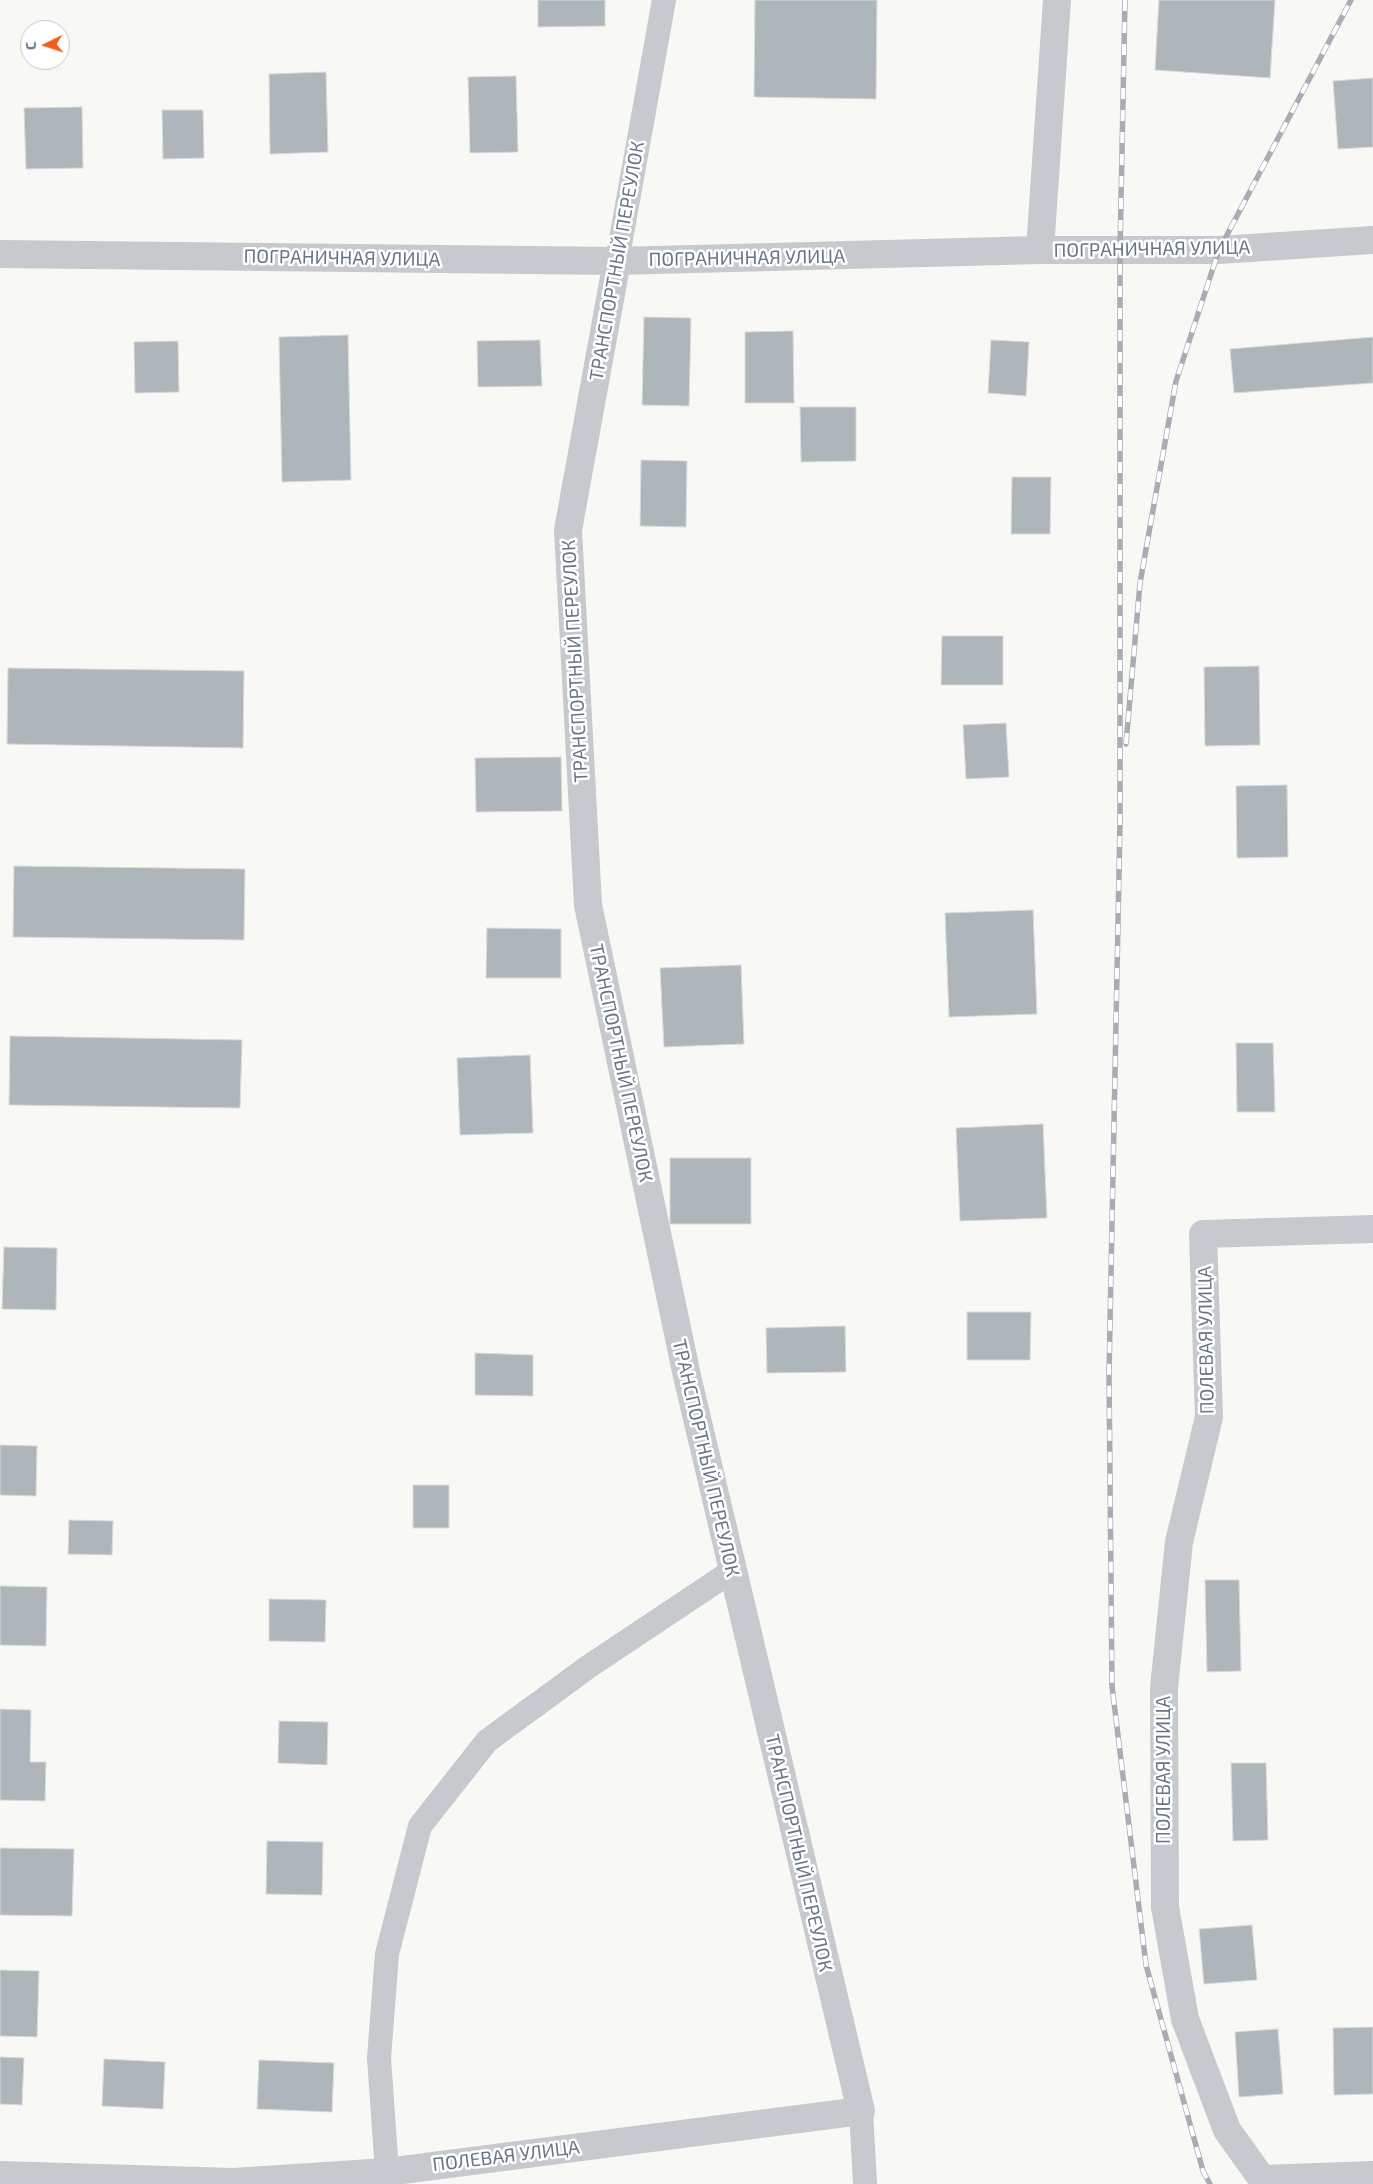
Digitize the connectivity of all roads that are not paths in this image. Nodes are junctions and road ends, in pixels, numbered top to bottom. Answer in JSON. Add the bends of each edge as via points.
{"nodes":[{"id":1,"x":664,"y":0,"type":"edge"},
{"id":2,"x":1057,"y":0,"type":"edge"},
{"id":3,"x":1373,"y":240,"type":"edge"},
{"id":4,"x":1040,"y":250,"type":"junction"},
{"id":5,"x":0,"y":254,"type":"edge"},
{"id":6,"x":617,"y":261,"type":"junction"},
{"id":7,"x":1373,"y":1229,"type":"edge"},
{"id":8,"x":732,"y":1571,"type":"junction"},
{"id":9,"x":861,"y":2111,"type":"junction"},
{"id":10,"x":387,"y":2172,"type":"junction"},
{"id":11,"x":0,"y":2175,"type":"edge"},
{"id":12,"x":1373,"y":2175,"type":"edge"},
{"id":13,"x":865,"y":2184,"type":"edge"}],
"edges":[{"from":1,"to":6,"type":"lane","name":"ТРАНСПОРТНЫЙ ПЕРЕУЛОК"},
{"from":2,"to":4,"type":"street"},
{"from":3,"to":4,"type":"street","name":"ПОГРАНИЧНАЯ УЛИЦА","via":[[1219,250]]},
{"from":4,"to":6,"type":"street","name":"ПОГРАНИЧНАЯ УЛИЦА"},
{"from":5,"to":6,"type":"street","name":"ПОГРАНИЧНАЯ УЛИЦА"},
{"from":6,"to":8,"type":"street","name":"ТРАНСПОРТНЫЙ ПЕРЕУЛОК","via":[[568,530],[588,905],[685,1366]]},
{"from":7,"to":12,"type":"street","name":"ПОЛЕВАЯ УЛИЦА","via":[[1203,1234],[1209,1417],[1179,1542],[1164,1688],[1165,1907],[1185,2019],[1227,2130],[1262,2180]]},
{"from":8,"to":9,"type":"street","name":"ТРАНСПОРТНЫЙ ПЕРЕУЛОК"},
{"from":8,"to":10,"type":"lane","via":[[588,1667],[487,1741],[420,1826],[387,1954],[379,2058]]},
{"from":9,"to":10,"type":"street","name":"ПОЛЕВАЯ УЛИЦА"},
{"from":9,"to":13,"type":"lane"},
{"from":10,"to":11,"type":"street","name":"ПОЛЕВАЯ УЛИЦА","via":[[233,2182]]}]}
